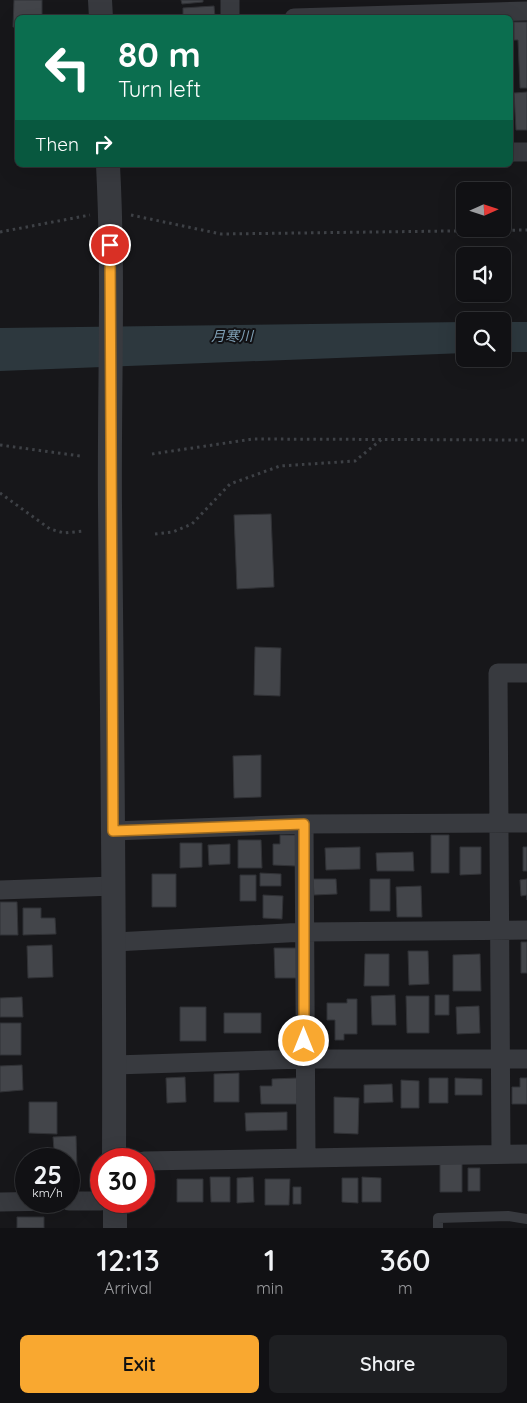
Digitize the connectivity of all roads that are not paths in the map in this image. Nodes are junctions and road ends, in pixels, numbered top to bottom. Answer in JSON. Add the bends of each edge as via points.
{"nodes":[{"id":1,"x":100,"y":0,"type":"edge"},
{"id":2,"x":230,"y":0,"type":"edge"},
{"id":3,"x":476,"y":10,"type":"edge"},
{"id":4,"x":527,"y":11,"type":"edge"},
{"id":5,"x":101,"y":15,"type":"edge"},
{"id":6,"x":230,"y":15,"type":"edge"},
{"id":7,"x":362,"y":15,"type":"edge"},
{"id":8,"x":513,"y":152,"type":"edge"},
{"id":9,"x":527,"y":152,"type":"edge"},
{"id":10,"x":108,"y":167,"type":"edge"},
{"id":11,"x":527,"y":673,"type":"edge"},
{"id":12,"x":499,"y":823,"type":"junction"},
{"id":13,"x":527,"y":823,"type":"edge"},
{"id":14,"x":304,"y":824,"type":"junction"},
{"id":15,"x":113,"y":831,"type":"junction"},
{"id":16,"x":114,"y":886,"type":"junction"},
{"id":17,"x":0,"y":890,"type":"edge"},
{"id":18,"x":500,"y":930,"type":"junction"},
{"id":19,"x":527,"y":930,"type":"edge"},
{"id":20,"x":304,"y":932,"type":"junction"},
{"id":21,"x":115,"y":942,"type":"junction"},
{"id":22,"x":500,"y":1058,"type":"junction"},
{"id":23,"x":304,"y":1059,"type":"junction"},
{"id":24,"x":527,"y":1059,"type":"edge"},
{"id":25,"x":115,"y":1065,"type":"junction"},
{"id":26,"x":114,"y":1148,"type":"edge"},
{"id":27,"x":501,"y":1154,"type":"junction"},
{"id":28,"x":527,"y":1154,"type":"edge"},
{"id":29,"x":306,"y":1157,"type":"junction"},
{"id":30,"x":155,"y":1161,"type":"edge"},
{"id":31,"x":0,"y":1202,"type":"edge"},
{"id":32,"x":15,"y":1202,"type":"edge"},
{"id":33,"x":115,"y":1213,"type":"edge"},
{"id":34,"x":527,"y":1219,"type":"edge"},
{"id":35,"x":115,"y":1228,"type":"edge"},
{"id":36,"x":438,"y":1228,"type":"edge"}],
"edges":[{"from":1,"to":5,"type":"street"},
{"from":2,"to":6,"type":"street"},
{"from":3,"to":4,"type":"street"},
{"from":3,"to":7,"type":"street"},
{"from":8,"to":9,"type":"street"},
{"from":10,"to":15,"type":"street"},
{"from":11,"to":12,"type":"street","via":[[498,674]]},
{"from":12,"to":13,"type":"street"},
{"from":12,"to":14,"type":"street"},
{"from":12,"to":18,"type":"street"},
{"from":14,"to":15,"type":"street"},
{"from":14,"to":20,"type":"street"},
{"from":15,"to":16,"type":"street"},
{"from":16,"to":17,"type":"street"},
{"from":16,"to":21,"type":"street"},
{"from":18,"to":19,"type":"street"},
{"from":18,"to":20,"type":"street"},
{"from":18,"to":22,"type":"street"},
{"from":20,"to":21,"type":"street"},
{"from":20,"to":23,"type":"street"},
{"from":21,"to":25,"type":"street"},
{"from":22,"to":23,"type":"street"},
{"from":22,"to":24,"type":"street"},
{"from":22,"to":27,"type":"street"},
{"from":23,"to":25,"type":"street"},
{"from":23,"to":29,"type":"street"},
{"from":25,"to":26,"type":"street"},
{"from":27,"to":28,"type":"street"},
{"from":27,"to":29,"type":"street"},
{"from":29,"to":30,"type":"street"},
{"from":31,"to":32,"type":"street"},
{"from":33,"to":35,"type":"street"},
{"from":34,"to":36,"type":"lane","via":[[508,1216],[438,1218]]}]}
